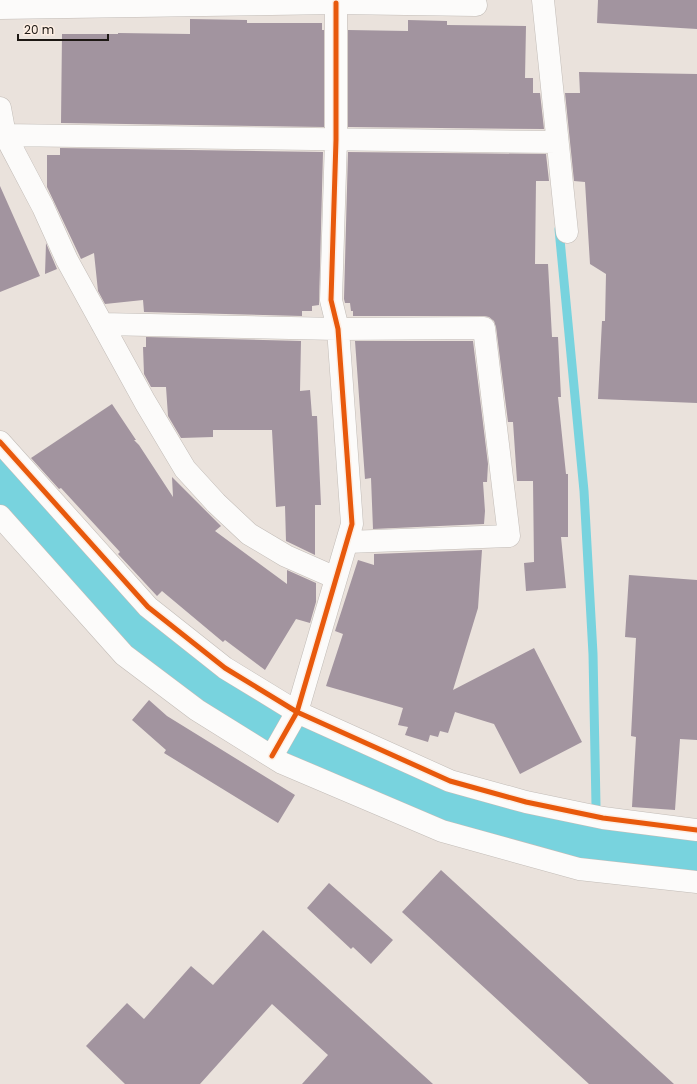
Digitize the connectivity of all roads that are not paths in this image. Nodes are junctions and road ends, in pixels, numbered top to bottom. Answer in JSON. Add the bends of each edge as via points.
{"nodes":[{"id":1,"x":543,"y":0,"type":"edge"},
{"id":2,"x":336,"y":3,"type":"junction"},
{"id":3,"x":476,"y":6,"type":"dead end"},
{"id":4,"x":0,"y":8,"type":"edge"},
{"id":5,"x":0,"y":108,"type":"edge"},
{"id":6,"x":3,"y":135,"type":"edge"},
{"id":7,"x":336,"y":140,"type":"junction"},
{"id":8,"x":554,"y":142,"type":"junction"},
{"id":9,"x":567,"y":232,"type":"dead end"},
{"id":10,"x":102,"y":324,"type":"junction"},
{"id":11,"x":338,"y":329,"type":"junction"},
{"id":12,"x":0,"y":442,"type":"edge"},
{"id":13,"x":0,"y":516,"type":"edge"},
{"id":14,"x":346,"y":542,"type":"junction"},
{"id":15,"x":336,"y":578,"type":"junction"},
{"id":16,"x":293,"y":719,"type":"junction"},
{"id":17,"x":274,"y":752,"type":"junction"},
{"id":18,"x":697,"y":830,"type":"edge"},
{"id":19,"x":697,"y":882,"type":"edge"}],
"edges":[{"from":1,"to":8,"type":"street"},
{"from":2,"to":3,"type":"street"},
{"from":2,"to":4,"type":"street"},
{"from":2,"to":7,"type":"street"},
{"from":5,"to":6,"type":"street"},
{"from":6,"to":7,"type":"street"},
{"from":6,"to":10,"type":"street","via":[[43,207],[67,260]]},
{"from":7,"to":8,"type":"street"},
{"from":7,"to":11,"type":"street","via":[[331,300]]},
{"from":8,"to":9,"type":"street"},
{"from":10,"to":11,"type":"street"},
{"from":10,"to":15,"type":"street","via":[[185,469],[216,503],[249,534],[286,556]]},
{"from":11,"to":14,"type":"street","via":[[352,524]]},
{"from":11,"to":14,"type":"street","via":[[484,328],[509,536]]},
{"from":12,"to":16,"type":"street","via":[[148,607]]},
{"from":13,"to":17,"type":"street","via":[[124,654],[197,710]]},
{"from":14,"to":15,"type":"street"},
{"from":15,"to":16,"type":"street"},
{"from":16,"to":17,"type":"street"},
{"from":16,"to":18,"type":"street","via":[[450,780],[526,802],[603,818]]},
{"from":17,"to":19,"type":"street","via":[[282,763],[442,831],[579,869]]}]}
